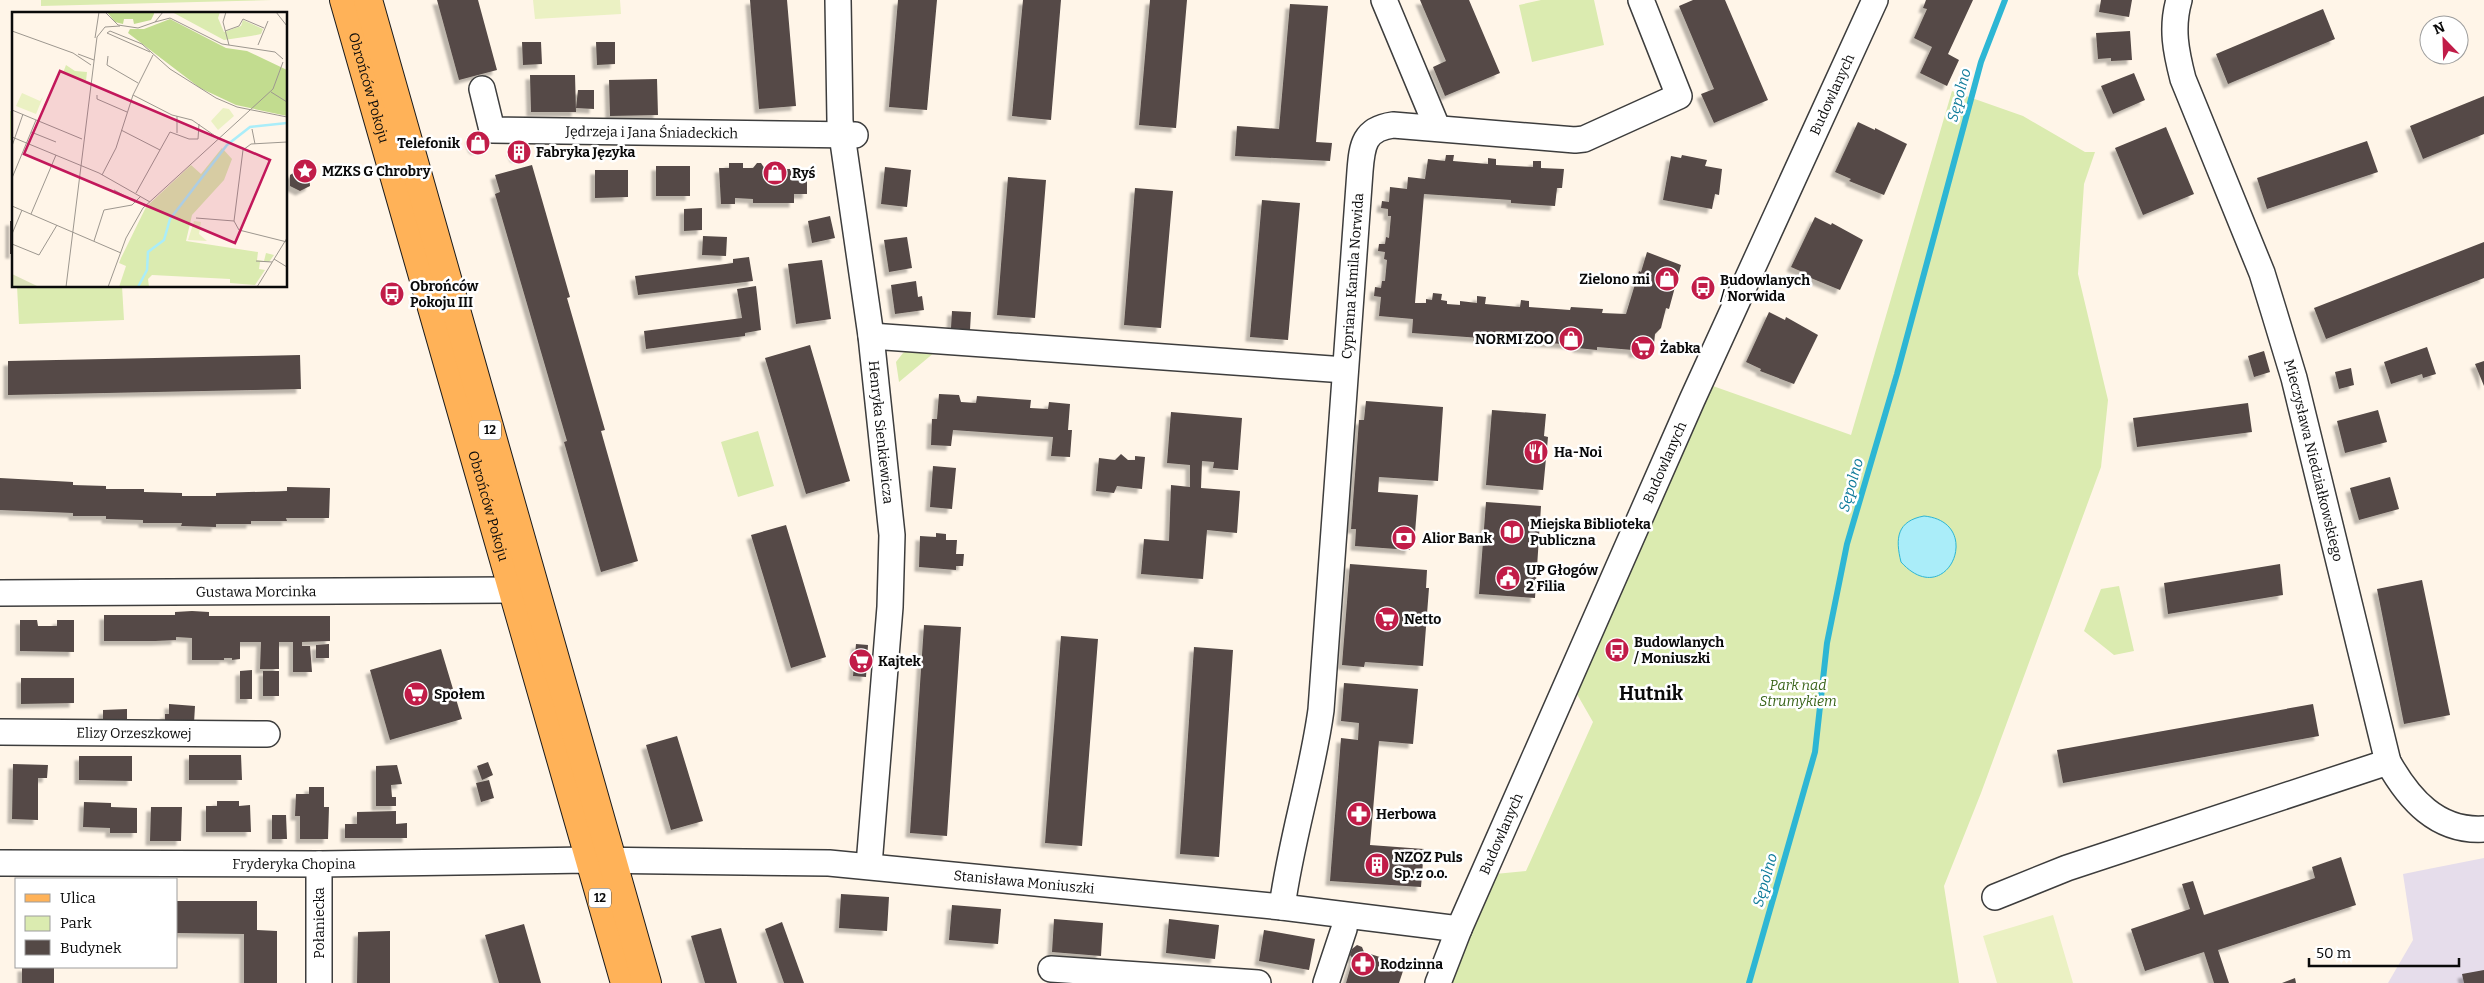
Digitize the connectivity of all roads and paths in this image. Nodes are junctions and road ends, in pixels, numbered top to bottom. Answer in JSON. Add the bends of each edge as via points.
{"nodes":[{"id":1,"x":344,"y":0,"type":"edge"},
{"id":2,"x":368,"y":0,"type":"edge"},
{"id":3,"x":838,"y":0,"type":"edge"},
{"id":4,"x":1384,"y":0,"type":"edge"},
{"id":5,"x":1641,"y":0,"type":"edge"},
{"id":6,"x":1875,"y":0,"type":"edge"},
{"id":7,"x":2179,"y":0,"type":"edge"},
{"id":8,"x":482,"y":89,"type":"dead end"},
{"id":9,"x":1437,"y":127,"type":"junction"},
{"id":10,"x":849,"y":135,"type":"junction"},
{"id":11,"x":871,"y":336,"type":"junction"},
{"id":12,"x":1345,"y":370,"type":"junction"},
{"id":13,"x":512,"y":590,"type":"junction"},
{"id":14,"x":0,"y":593,"type":"edge"},
{"id":15,"x":0,"y":732,"type":"edge"},
{"id":16,"x":267,"y":734,"type":"dead end"},
{"id":17,"x":2388,"y":762,"type":"junction"},
{"id":18,"x":2484,"y":829,"type":"edge"},
{"id":19,"x":600,"y":860,"type":"junction"},
{"id":20,"x":0,"y":863,"type":"edge"},
{"id":21,"x":319,"y":864,"type":"junction"},
{"id":22,"x":869,"y":865,"type":"junction"},
{"id":23,"x":1995,"y":897,"type":"dead end"},
{"id":24,"x":1282,"y":907,"type":"junction"},
{"id":25,"x":1346,"y":916,"type":"junction"},
{"id":26,"x":1459,"y":929,"type":"junction"},
{"id":27,"x":1051,"y":969,"type":"dead end"},
{"id":28,"x":319,"y":983,"type":"edge"},
{"id":29,"x":625,"y":983,"type":"edge"},
{"id":30,"x":647,"y":983,"type":"edge"},
{"id":31,"x":1258,"y":983,"type":"edge"},
{"id":32,"x":1326,"y":983,"type":"edge"},
{"id":33,"x":1438,"y":983,"type":"edge"}],
"edges":[{"from":1,"to":13,"type":"main road","name":"Obrońców Pokoju","number":"12"},
{"from":2,"to":19,"type":"main road","name":"Obrońców Pokoju","number":"12"},
{"from":3,"to":10,"type":"street","name":"Henryka Sienkiewicza"},
{"from":4,"to":9,"type":"street"},
{"from":5,"to":9,"type":"street","name":"Cypriana Kamila Norwida","via":[[1679,96],[1595,136],[1575,140]]},
{"from":6,"to":26,"type":"street","name":"Budowlanych","via":[[1692,400]]},
{"from":7,"to":17,"type":"street","name":"Mieczysława Niedziałkowskiego","via":[[2175,13],[2174,49],[2183,79],[2262,273],[2294,378]]},
{"from":8,"to":10,"type":"street","name":"Jędrzeja i Jana Śniadeckich","via":[[492,130]]},
{"from":9,"to":12,"type":"street","name":"Cypriana Kamila Norwida","via":[[1382,126],[1365,141]]},
{"from":10,"to":11,"type":"street","name":"Henryka Sienkiewicza"},
{"from":11,"to":12,"type":"street","name":"Cypriana Kamila Norwida"},
{"from":11,"to":22,"type":"street","name":"Henryka Sienkiewicza","via":[[892,535],[890,608]]},
{"from":12,"to":24,"type":"street","via":[[1321,710]]},
{"from":13,"to":14,"type":"street","name":"Gustawa Morcinka"},
{"from":13,"to":19,"type":"main road","name":"Obrońców Pokoju","number":"12"},
{"from":15,"to":16,"type":"street","name":"Elizy Orzeszkowej"},
{"from":17,"to":18,"type":"street","name":"Mieczysława Niedziałkowskiego","via":[[2411,798],[2427,812],[2449,824]]},
{"from":17,"to":23,"type":"street","via":[[2067,868]]},
{"from":19,"to":21,"type":"street","name":"Fryderyka Chopina"},
{"from":19,"to":22,"type":"street","name":"Stanisława Moniuszki"},
{"from":19,"to":29,"type":"main road","name":"Obrońców Pokoju","number":"12"},
{"from":19,"to":30,"type":"main road","name":"Obrońców Pokoju","number":"12"},
{"from":20,"to":21,"type":"street","name":"Fryderyka Chopina"},
{"from":21,"to":28,"type":"street","name":"Połaniecka"},
{"from":22,"to":24,"type":"street","name":"Stanisława Moniuszki"},
{"from":24,"to":25,"type":"street","name":"Stanisława Moniuszki"},
{"from":25,"to":26,"type":"street","name":"Stanisława Moniuszki"},
{"from":25,"to":32,"type":"street"},
{"from":26,"to":33,"type":"street","name":"Budowlanych"},
{"from":27,"to":31,"type":"street"}]}
